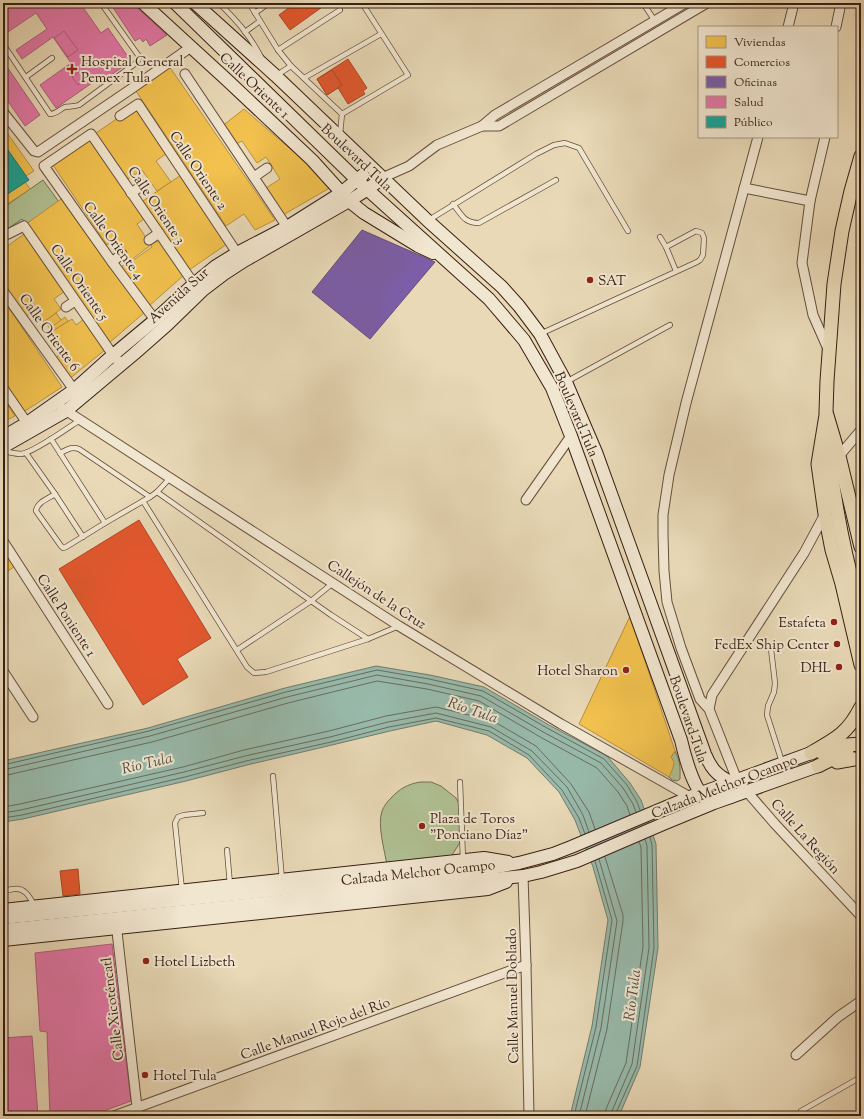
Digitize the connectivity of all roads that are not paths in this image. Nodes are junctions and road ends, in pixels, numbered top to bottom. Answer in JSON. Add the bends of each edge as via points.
{"nodes":[{"id":1,"x":101,"y":3,"type":"edge"},
{"id":2,"x":143,"y":3,"type":"edge"},
{"id":3,"x":195,"y":3,"type":"edge"},
{"id":4,"x":219,"y":3,"type":"edge"},
{"id":5,"x":249,"y":3,"type":"edge"},
{"id":6,"x":269,"y":3,"type":"edge"},
{"id":7,"x":362,"y":3,"type":"edge"},
{"id":8,"x":643,"y":3,"type":"edge"},
{"id":9,"x":686,"y":3,"type":"edge"},
{"id":10,"x":708,"y":3,"type":"edge"},
{"id":11,"x":794,"y":3,"type":"edge"},
{"id":12,"x":841,"y":3,"type":"edge"},
{"id":13,"x":177,"y":4,"type":"edge"},
{"id":14,"x":340,"y":10,"type":"dead end"},
{"id":15,"x":693,"y":11,"type":"junction"},
{"id":16,"x":255,"y":13,"type":"junction"},
{"id":17,"x":260,"y":21,"type":"junction"},
{"id":18,"x":655,"y":21,"type":"junction"},
{"id":19,"x":788,"y":26,"type":"edge"},
{"id":20,"x":836,"y":26,"type":"edge"},
{"id":21,"x":245,"y":32,"type":"junction"},
{"id":22,"x":381,"y":34,"type":"junction"},
{"id":23,"x":3,"y":44,"type":"edge"},
{"id":24,"x":191,"y":47,"type":"junction"},
{"id":25,"x":278,"y":50,"type":"junction"},
{"id":26,"x":52,"y":58,"type":"dead end"},
{"id":27,"x":291,"y":66,"type":"junction"},
{"id":28,"x":266,"y":68,"type":"junction"},
{"id":29,"x":186,"y":74,"type":"dead end"},
{"id":30,"x":276,"y":76,"type":"junction"},
{"id":31,"x":26,"y":78,"type":"junction"},
{"id":32,"x":304,"y":78,"type":"junction"},
{"id":33,"x":3,"y":112,"type":"edge"},
{"id":34,"x":342,"y":114,"type":"junction"},
{"id":35,"x":120,"y":116,"type":"dead end"},
{"id":36,"x":482,"y":126,"type":"junction"},
{"id":37,"x":340,"y":137,"type":"junction"},
{"id":38,"x":758,"y":138,"type":"edge"},
{"id":39,"x":826,"y":138,"type":"edge"},
{"id":40,"x":861,"y":156,"type":"edge"},
{"id":41,"x":267,"y":168,"type":"dead end"},
{"id":42,"x":371,"y":168,"type":"junction"},
{"id":43,"x":51,"y":176,"type":"joint"},
{"id":44,"x":254,"y":177,"type":"junction"},
{"id":45,"x":382,"y":178,"type":"junction"},
{"id":46,"x":358,"y":180,"type":"junction"},
{"id":47,"x":556,"y":180,"type":"dead end"},
{"id":48,"x":143,"y":185,"type":"dead end"},
{"id":49,"x":744,"y":188,"type":"junction"},
{"id":50,"x":368,"y":189,"type":"junction"},
{"id":51,"x":132,"y":193,"type":"junction"},
{"id":52,"x":345,"y":197,"type":"junction"},
{"id":53,"x":810,"y":201,"type":"junction"},
{"id":54,"x":453,"y":204,"type":"junction"},
{"id":55,"x":427,"y":220,"type":"junction"},
{"id":56,"x":287,"y":227,"type":"junction"},
{"id":57,"x":628,"y":231,"type":"dead end"},
{"id":58,"x":8,"y":234,"type":"dead end"},
{"id":59,"x":159,"y":234,"type":"junction"},
{"id":60,"x":660,"y":237,"type":"dead end"},
{"id":61,"x":149,"y":240,"type":"dead end"},
{"id":62,"x":666,"y":247,"type":"junction"},
{"id":63,"x":237,"y":253,"type":"junction"},
{"id":64,"x":122,"y":254,"type":"dead end"},
{"id":65,"x":440,"y":255,"type":"junction"},
{"id":66,"x":112,"y":262,"type":"junction"},
{"id":67,"x":676,"y":271,"type":"junction"},
{"id":68,"x":194,"y":284,"type":"junction"},
{"id":69,"x":3,"y":291,"type":"edge"},
{"id":70,"x":75,"y":301,"type":"junction"},
{"id":71,"x":66,"y":307,"type":"dead end"},
{"id":72,"x":155,"y":320,"type":"junction"},
{"id":73,"x":670,"y":325,"type":"dead end"},
{"id":74,"x":540,"y":334,"type":"junction"},
{"id":75,"x":829,"y":350,"type":"junction"},
{"id":76,"x":113,"y":355,"type":"junction"},
{"id":77,"x":121,"y":364,"type":"junction"},
{"id":78,"x":566,"y":382,"type":"junction"},
{"id":79,"x":3,"y":388,"type":"edge"},
{"id":80,"x":78,"y":394,"type":"junction"},
{"id":81,"x":56,"y":404,"type":"junction"},
{"id":82,"x":66,"y":411,"type":"junction"},
{"id":83,"x":826,"y":412,"type":"junction"},
{"id":84,"x":80,"y":420,"type":"junction"},
{"id":85,"x":27,"y":423,"type":"junction"},
{"id":86,"x":861,"y":430,"type":"edge"},
{"id":87,"x":571,"y":436,"type":"junction"},
{"id":88,"x":3,"y":437,"type":"edge"},
{"id":89,"x":51,"y":439,"type":"junction"},
{"id":90,"x":3,"y":447,"type":"edge"},
{"id":91,"x":3,"y":451,"type":"edge"},
{"id":92,"x":26,"y":453,"type":"junction"},
{"id":93,"x":60,"y":453,"type":"junction"},
{"id":94,"x":829,"y":462,"type":"junction"},
{"id":95,"x":170,"y":478,"type":"junction"},
{"id":96,"x":157,"y":492,"type":"junction"},
{"id":97,"x":55,"y":494,"type":"junction"},
{"id":98,"x":150,"y":497,"type":"junction"},
{"id":99,"x":526,"y":500,"type":"dead end"},
{"id":100,"x":143,"y":501,"type":"junction"},
{"id":101,"x":825,"y":514,"type":"junction"},
{"id":102,"x":105,"y":524,"type":"junction"},
{"id":103,"x":859,"y":530,"type":"edge"},
{"id":104,"x":83,"y":537,"type":"junction"},
{"id":105,"x":3,"y":541,"type":"edge"},
{"id":106,"x":861,"y":548,"type":"edge"},
{"id":107,"x":333,"y":583,"type":"junction"},
{"id":108,"x":311,"y":601,"type":"junction"},
{"id":109,"x":667,"y":602,"type":"junction"},
{"id":110,"x":653,"y":608,"type":"junction"},
{"id":111,"x":861,"y":614,"type":"edge"},
{"id":112,"x":399,"y":626,"type":"junction"},
{"id":113,"x":368,"y":639,"type":"junction"},
{"id":114,"x":858,"y":646,"type":"edge"},
{"id":115,"x":772,"y":649,"type":"dead end"},
{"id":116,"x":237,"y":650,"type":"junction"},
{"id":117,"x":861,"y":665,"type":"edge"},
{"id":118,"x":3,"y":671,"type":"edge"},
{"id":119,"x":108,"y":704,"type":"dead end"},
{"id":120,"x":861,"y":707,"type":"edge"},
{"id":121,"x":709,"y":709,"type":"junction"},
{"id":122,"x":33,"y":717,"type":"dead end"},
{"id":123,"x":861,"y":745,"type":"edge"},
{"id":124,"x":811,"y":753,"type":"junction"},
{"id":125,"x":861,"y":760,"type":"edge"},
{"id":126,"x":782,"y":763,"type":"junction"},
{"id":127,"x":710,"y":766,"type":"junction"},
{"id":128,"x":818,"y":766,"type":"junction"},
{"id":129,"x":273,"y":776,"type":"dead end"},
{"id":130,"x":734,"y":781,"type":"junction"},
{"id":131,"x":460,"y":782,"type":"dead end"},
{"id":132,"x":747,"y":792,"type":"junction"},
{"id":133,"x":703,"y":794,"type":"junction"},
{"id":134,"x":731,"y":797,"type":"junction"},
{"id":135,"x":204,"y":813,"type":"dead end"},
{"id":136,"x":663,"y":824,"type":"junction"},
{"id":137,"x":227,"y":850,"type":"dead end"},
{"id":138,"x":463,"y":860,"type":"junction"},
{"id":139,"x":436,"y":863,"type":"junction"},
{"id":140,"x":519,"y":863,"type":"junction"},
{"id":141,"x":362,"y":871,"type":"junction"},
{"id":142,"x":419,"y":876,"type":"junction"},
{"id":143,"x":523,"y":876,"type":"junction"},
{"id":144,"x":384,"y":879,"type":"junction"},
{"id":145,"x":282,"y":880,"type":"junction"},
{"id":146,"x":230,"y":885,"type":"junction"},
{"id":147,"x":431,"y":886,"type":"junction"},
{"id":148,"x":182,"y":890,"type":"junction"},
{"id":149,"x":3,"y":894,"type":"edge"},
{"id":150,"x":130,"y":896,"type":"junction"},
{"id":151,"x":403,"y":898,"type":"junction"},
{"id":152,"x":156,"y":903,"type":"junction"},
{"id":153,"x":260,"y":903,"type":"junction"},
{"id":154,"x":35,"y":906,"type":"junction"},
{"id":155,"x":3,"y":910,"type":"edge"},
{"id":156,"x":115,"y":913,"type":"junction"},
{"id":157,"x":48,"y":914,"type":"junction"},
{"id":158,"x":251,"y":914,"type":"junction"},
{"id":159,"x":861,"y":916,"type":"edge"},
{"id":160,"x":3,"y":918,"type":"edge"},
{"id":161,"x":3,"y":930,"type":"edge"},
{"id":162,"x":3,"y":940,"type":"edge"},
{"id":163,"x":526,"y":965,"type":"junction"},
{"id":164,"x":861,"y":1001,"type":"edge"},
{"id":165,"x":796,"y":1055,"type":"dead end"},
{"id":166,"x":861,"y":1077,"type":"edge"},
{"id":167,"x":801,"y":1111,"type":"dead end"},
{"id":168,"x":138,"y":1112,"type":"edge"},
{"id":169,"x":114,"y":1116,"type":"edge"},
{"id":170,"x":529,"y":1116,"type":"edge"}],
"edges":[{"from":1,"to":31,"type":"lane","via":[[138,55],[136,63],[79,106],[64,108],[53,114],[48,112]]},
{"from":2,"to":24,"type":"main road","name":"Calle Oriente 1"},
{"from":3,"to":28,"type":"main road","name":"Boulevard Tula"},
{"from":4,"to":21,"type":"lane"},
{"from":5,"to":16,"type":"lane"},
{"from":6,"to":16,"type":"lane"},
{"from":7,"to":22,"type":"lane"},
{"from":8,"to":18,"type":"lane"},
{"from":9,"to":15,"type":"street"},
{"from":9,"to":18,"type":"street"},
{"from":10,"to":15,"type":"street"},
{"from":11,"to":19,"type":"street"},
{"from":12,"to":20,"type":"street"},
{"from":13,"to":46,"type":"main road","name":"Boulevard Tula"},
{"from":14,"to":25,"type":"lane"},
{"from":15,"to":36,"type":"street","via":[[499,126]]},
{"from":16,"to":17,"type":"lane"},
{"from":17,"to":21,"type":"lane"},
{"from":17,"to":25,"type":"lane"},
{"from":18,"to":36,"type":"street","via":[[494,115]]},
{"from":21,"to":28,"type":"lane"},
{"from":22,"to":32,"type":"lane"},
{"from":22,"to":34,"type":"lane","via":[[408,75]]},
{"from":23,"to":31,"type":"lane"},
{"from":24,"to":33,"type":"street","via":[[38,152],[34,151]]},
{"from":24,"to":52,"type":"main road","name":"Calle Oriente 1","via":[[312,160]]},
{"from":25,"to":27,"type":"lane"},
{"from":26,"to":31,"type":"lane"},
{"from":27,"to":30,"type":"lane"},
{"from":27,"to":32,"type":"lane"},
{"from":28,"to":30,"type":"main road","name":"Boulevard Tula"},
{"from":29,"to":44,"type":"street"},
{"from":30,"to":37,"type":"main road","name":"Boulevard Tula"},
{"from":32,"to":34,"type":"lane"},
{"from":34,"to":37,"type":"lane"},
{"from":35,"to":63,"type":"street","name":"Calle Oriente 2","via":[[138,104],[172,163]]},
{"from":36,"to":45,"type":"street","via":[[437,145],[410,166]]},
{"from":37,"to":42,"type":"main road","name":"Boulevard Tula"},
{"from":38,"to":49,"type":"street","name":"Calle La Región"},
{"from":39,"to":53,"type":"street"},
{"from":40,"to":75,"type":"main road","via":[[842,231],[834,284]]},
{"from":41,"to":44,"type":"street"},
{"from":42,"to":45,"type":"main road","name":"Boulevard Tula"},
{"from":42,"to":46,"type":"main road","name":"Avenida Sur"},
{"from":43,"to":51,"type":"street","name":"Calle Oriente 3","via":[[44,166],[91,134]]},
{"from":43,"to":66,"type":"street","name":"Calle Oriente 4"},
{"from":44,"to":56,"type":"street"},
{"from":45,"to":50,"type":"main road","name":"Avenida Sur"},
{"from":45,"to":55,"type":"main road","name":"Boulevard Tula"},
{"from":46,"to":50,"type":"main road","name":"Boulevard Tula"},
{"from":46,"to":52,"type":"main road","name":"Avenida Sur"},
{"from":47,"to":54,"type":"lane","via":[[479,223],[465,220]]},
{"from":48,"to":51,"type":"street"},
{"from":49,"to":53,"type":"street"},
{"from":49,"to":109,"type":"street","name":"Calle La Región","via":[[669,475],[662,536]]},
{"from":50,"to":52,"type":"main road","name":"Avenida Sur"},
{"from":50,"to":65,"type":"main road","name":"Boulevard Tula"},
{"from":51,"to":59,"type":"street","name":"Calle Oriente 3"},
{"from":52,"to":56,"type":"main road","name":"Avenida Sur"},
{"from":52,"to":65,"type":"main road","name":"Calle Oriente 1","via":[[364,213],[418,246]]},
{"from":52,"to":77,"type":"main road","name":"Avenida Sur","via":[[224,274]]},
{"from":53,"to":75,"type":"street","via":[[802,263],[813,315]]},
{"from":54,"to":55,"type":"lane"},
{"from":54,"to":57,"type":"lane","via":[[536,154],[554,145],[565,143],[579,148]]},
{"from":55,"to":74,"type":"main road","name":"Boulevard Tula","via":[[502,287]]},
{"from":56,"to":63,"type":"main road","name":"Avenida Sur"},
{"from":58,"to":70,"type":"street","name":"Calle Oriente 5","via":[[24,226]]},
{"from":59,"to":61,"type":"street"},
{"from":59,"to":68,"type":"street","name":"Calle Oriente 3"},
{"from":60,"to":62,"type":"lane"},
{"from":62,"to":67,"type":"lane"},
{"from":62,"to":67,"type":"lane","via":[[696,231],[702,233],[703,256],[700,260]]},
{"from":63,"to":68,"type":"main road","name":"Avenida Sur"},
{"from":64,"to":66,"type":"street"},
{"from":65,"to":87,"type":"main road","name":"Boulevard Tula","via":[[489,299],[524,340],[552,388]]},
{"from":66,"to":72,"type":"street","name":"Calle Oriente 4"},
{"from":67,"to":74,"type":"lane"},
{"from":68,"to":72,"type":"main road","name":"Avenida Sur"},
{"from":69,"to":80,"type":"street","name":"Calle Oriente 6"},
{"from":70,"to":71,"type":"street"},
{"from":70,"to":76,"type":"street","name":"Calle Oriente 5"},
{"from":72,"to":76,"type":"main road","name":"Avenida Sur"},
{"from":73,"to":78,"type":"lane"},
{"from":74,"to":78,"type":"main road","name":"Boulevard Tula"},
{"from":75,"to":83,"type":"main road"},
{"from":76,"to":77,"type":"street","name":"Calle Oriente 5"},
{"from":76,"to":80,"type":"main road","name":"Avenida Sur"},
{"from":77,"to":80,"type":"main road","name":"Avenida Sur"},
{"from":78,"to":110,"type":"main road","name":"Boulevard Tula","via":[[596,452]]},
{"from":79,"to":85,"type":"street"},
{"from":80,"to":81,"type":"main road","name":"Avenida Sur"},
{"from":80,"to":82,"type":"main road","name":"Avenida Sur"},
{"from":81,"to":82,"type":"street","name":"Callejón de la Cruz"},
{"from":81,"to":85,"type":"main road","name":"Avenida Sur"},
{"from":82,"to":84,"type":"street","name":"Callejón de la Cruz"},
{"from":82,"to":90,"type":"main road","name":"Avenida Sur"},
{"from":83,"to":94,"type":"main road"},
{"from":83,"to":94,"type":"main road"},
{"from":84,"to":89,"type":"lane"},
{"from":84,"to":95,"type":"street","name":"Callejón de la Cruz"},
{"from":85,"to":88,"type":"main road","name":"Avenida Sur"},
{"from":86,"to":94,"type":"street"},
{"from":87,"to":99,"type":"street"},
{"from":87,"to":133,"type":"main road","name":"Boulevard Tula","via":[[687,760]]},
{"from":89,"to":92,"type":"lane"},
{"from":89,"to":93,"type":"lane"},
{"from":91,"to":92,"type":"lane"},
{"from":92,"to":97,"type":"lane"},
{"from":93,"to":98,"type":"lane","via":[[71,448],[79,449]]},
{"from":93,"to":102,"type":"lane"},
{"from":94,"to":101,"type":"main road"},
{"from":94,"to":103,"type":"main road"},
{"from":94,"to":111,"type":"main road","via":[[836,508]]},
{"from":95,"to":96,"type":"lane"},
{"from":95,"to":107,"type":"street","name":"Callejón de la Cruz"},
{"from":96,"to":98,"type":"lane"},
{"from":96,"to":108,"type":"lane"},
{"from":97,"to":104,"type":"lane"},
{"from":97,"to":104,"type":"lane","via":[[38,505],[36,511],[63,548]]},
{"from":98,"to":100,"type":"lane"},
{"from":100,"to":102,"type":"lane"},
{"from":100,"to":116,"type":"lane"},
{"from":101,"to":114,"type":"main road"},
{"from":101,"to":121,"type":"street","via":[[804,553],[712,695]]},
{"from":102,"to":104,"type":"lane"},
{"from":103,"to":106,"type":"main road"},
{"from":105,"to":119,"type":"street","name":"Calle Poniente 1"},
{"from":107,"to":108,"type":"lane"},
{"from":107,"to":112,"type":"street","name":"Callejón de la Cruz"},
{"from":108,"to":113,"type":"lane"},
{"from":108,"to":116,"type":"lane"},
{"from":109,"to":110,"type":"street"},
{"from":109,"to":121,"type":"street","name":"Calle La Región","via":[[700,699]]},
{"from":110,"to":127,"type":"main road","name":"Boulevard Tula"},
{"from":112,"to":113,"type":"lane"},
{"from":112,"to":133,"type":"street","name":"Callejón de la Cruz","via":[[561,724]]},
{"from":113,"to":116,"type":"lane","via":[[266,672],[254,672],[247,667]]},
{"from":114,"to":117,"type":"main road"},
{"from":115,"to":126,"type":"lane","via":[[775,683],[767,715]]},
{"from":118,"to":122,"type":"street"},
{"from":120,"to":124,"type":"main road","via":[[851,725],[843,733]]},
{"from":121,"to":130,"type":"street","name":"Calle La Región"},
{"from":123,"to":124,"type":"main road","via":[[847,745]]},
{"from":123,"to":128,"type":"main road"},
{"from":124,"to":126,"type":"main road","name":"Calzada Melchor Ocampo"},
{"from":125,"to":128,"type":"main road"},
{"from":126,"to":130,"type":"main road","name":"Calzada Melchor Ocampo"},
{"from":127,"to":130,"type":"main road","name":"Boulevard Tula","via":[[722,778]]},
{"from":127,"to":133,"type":"main road","via":[[714,782]]},
{"from":128,"to":132,"type":"main road","name":"Calzada Melchor Ocampo"},
{"from":129,"to":145,"type":"lane"},
{"from":130,"to":132,"type":"street","name":"Calle La Región"},
{"from":130,"to":133,"type":"main road","name":"Calzada Melchor Ocampo"},
{"from":131,"to":138,"type":"lane"},
{"from":132,"to":134,"type":"main road","name":"Calzada Melchor Ocampo"},
{"from":132,"to":159,"type":"street","name":"Calle La Región"},
{"from":133,"to":134,"type":"main road"},
{"from":133,"to":136,"type":"main road","via":[[704,801],[678,811]]},
{"from":133,"to":140,"type":"main road","name":"Calzada Melchor Ocampo","via":[[571,847]]},
{"from":134,"to":136,"type":"main road","name":"Calzada Melchor Ocampo"},
{"from":135,"to":148,"type":"lane","via":[[178,817],[175,823]]},
{"from":136,"to":143,"type":"main road","name":"Calzada Melchor Ocampo","via":[[577,861]]},
{"from":137,"to":146,"type":"lane"},
{"from":138,"to":139,"type":"main road"},
{"from":138,"to":140,"type":"main road","via":[[484,858]]},
{"from":139,"to":141,"type":"main road"},
{"from":139,"to":142,"type":"main road"},
{"from":140,"to":142,"type":"main road","name":"Calzada Melchor Ocampo"},
{"from":141,"to":144,"type":"main road"},
{"from":141,"to":145,"type":"main road"},
{"from":142,"to":144,"type":"main road","name":"Calzada Melchor Ocampo"},
{"from":143,"to":147,"type":"main road","name":"Calzada Melchor Ocampo"},
{"from":143,"to":151,"type":"main road","via":[[488,889]]},
{"from":143,"to":163,"type":"street","name":"Calle Manuel Doblado"},
{"from":144,"to":152,"type":"main road","name":"Calzada Melchor Ocampo"},
{"from":145,"to":146,"type":"main road"},
{"from":146,"to":148,"type":"main road"},
{"from":147,"to":151,"type":"main road"},
{"from":147,"to":153,"type":"main road","name":"Calzada Melchor Ocampo"},
{"from":148,"to":150,"type":"main road"},
{"from":149,"to":154,"type":"lane","via":[[7,890],[18,888],[26,892]]},
{"from":150,"to":152,"type":"main road"},
{"from":150,"to":156,"type":"main road"},
{"from":151,"to":158,"type":"main road"},
{"from":152,"to":156,"type":"main road","name":"Calzada Melchor Ocampo"},
{"from":153,"to":156,"type":"main road","name":"Calzada Melchor Ocampo"},
{"from":153,"to":158,"type":"main road"},
{"from":154,"to":155,"type":"main road"},
{"from":154,"to":156,"type":"main road"},
{"from":154,"to":157,"type":"lane"},
{"from":156,"to":157,"type":"main road","name":"Calzada Melchor Ocampo"},
{"from":156,"to":158,"type":"main road"},
{"from":156,"to":161,"type":"main road","name":"Calzada Melchor Ocampo"},
{"from":156,"to":162,"type":"main road"},
{"from":156,"to":168,"type":"street","name":"Calle Xicoténcatl"},
{"from":157,"to":160,"type":"main road","name":"Calzada Melchor Ocampo"},
{"from":163,"to":168,"type":"street","name":"Calle Manuel Rojo del Río"},
{"from":163,"to":170,"type":"street","name":"Calle Manuel Doblado"},
{"from":164,"to":165,"type":"street","via":[[838,1017]]},
{"from":166,"to":167,"type":"lane"},
{"from":168,"to":169,"type":"street","name":"Calle Manuel Rojo del Río"}]}
